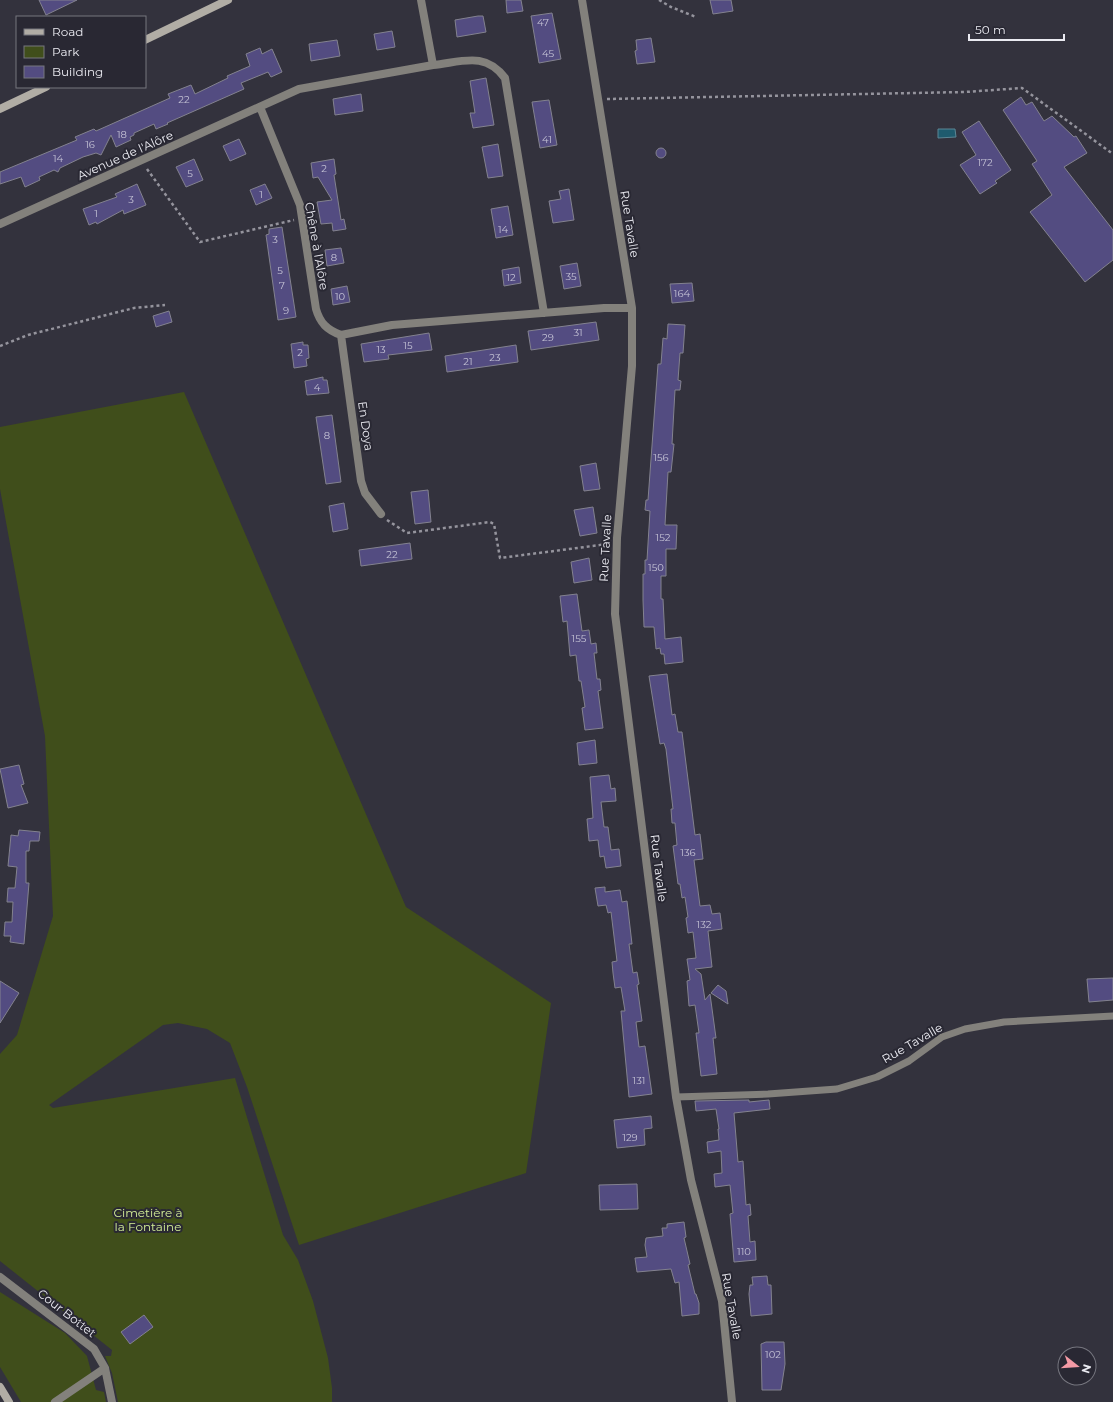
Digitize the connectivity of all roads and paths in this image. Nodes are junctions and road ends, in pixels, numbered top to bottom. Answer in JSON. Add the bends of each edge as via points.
{"nodes":[{"id":1,"x":228,"y":0,"type":"edge"},
{"id":2,"x":421,"y":0,"type":"edge"},
{"id":3,"x":582,"y":0,"type":"edge"},
{"id":4,"x":659,"y":0,"type":"edge"},
{"id":5,"x":696,"y":17,"type":"dead end"},
{"id":6,"x":146,"y":40,"type":"edge"},
{"id":7,"x":433,"y":65,"type":"junction"},
{"id":8,"x":44,"y":88,"type":"edge"},
{"id":9,"x":598,"y":100,"type":"junction"},
{"id":10,"x":260,"y":108,"type":"junction"},
{"id":11,"x":0,"y":109,"type":"edge"},
{"id":12,"x":1113,"y":154,"type":"edge"},
{"id":13,"x":141,"y":161,"type":"junction"},
{"id":14,"x":302,"y":218,"type":"junction"},
{"id":15,"x":0,"y":224,"type":"edge"},
{"id":16,"x":165,"y":305,"type":"dead end"},
{"id":17,"x":632,"y":308,"type":"junction"},
{"id":18,"x":544,"y":313,"type":"junction"},
{"id":19,"x":341,"y":334,"type":"junction"},
{"id":20,"x":0,"y":346,"type":"edge"},
{"id":21,"x":381,"y":514,"type":"joint"},
{"id":22,"x":617,"y":543,"type":"junction"},
{"id":23,"x":1113,"y":1016,"type":"edge"},
{"id":24,"x":676,"y":1097,"type":"junction"},
{"id":25,"x":0,"y":1277,"type":"edge"},
{"id":26,"x":105,"y":1368,"type":"junction"},
{"id":27,"x":0,"y":1387,"type":"edge"},
{"id":28,"x":9,"y":1402,"type":"edge"},
{"id":29,"x":55,"y":1402,"type":"edge"},
{"id":30,"x":112,"y":1402,"type":"edge"},
{"id":31,"x":732,"y":1402,"type":"edge"}],
"edges":[{"from":1,"to":6,"type":"main road"},
{"from":2,"to":7,"type":"street"},
{"from":3,"to":9,"type":"street","name":"Rue Tavalle"},
{"from":4,"to":5,"type":"path"},
{"from":7,"to":10,"type":"street","via":[[299,89]]},
{"from":7,"to":18,"type":"street","via":[[480,60],[498,68],[505,78]]},
{"from":8,"to":11,"type":"main road"},
{"from":9,"to":12,"type":"path","via":[[965,92],[1022,88]]},
{"from":9,"to":17,"type":"street","name":"Rue Tavalle"},
{"from":10,"to":13,"type":"street","name":"Avenue de l'Alôre"},
{"from":10,"to":14,"type":"street","name":"Chêne à l'Alôre","via":[[300,205]]},
{"from":13,"to":14,"type":"path","via":[[200,242]]},
{"from":13,"to":15,"type":"street","name":"Avenue de l'Alôre"},
{"from":14,"to":19,"type":"street","name":"Chêne à l'Alôre","via":[[316,309],[323,324],[333,332]]},
{"from":16,"to":20,"type":"path","via":[[134,308],[28,335]]},
{"from":17,"to":18,"type":"street"},
{"from":17,"to":22,"type":"street","name":"Rue Tavalle","via":[[632,366]]},
{"from":18,"to":19,"type":"street","via":[[392,325]]},
{"from":19,"to":21,"type":"street","name":"En Doya","via":[[361,481],[365,493]]},
{"from":21,"to":22,"type":"path","via":[[396,527],[408,532],[490,522],[494,524],[500,558]]},
{"from":22,"to":24,"type":"street","name":"Rue Tavalle","via":[[615,614]]},
{"from":23,"to":24,"type":"lane","name":"Rue Tavalle","via":[[1004,1022],[964,1029],[942,1037],[909,1061],[877,1077],[837,1089]]},
{"from":24,"to":31,"type":"street","name":"Rue Tavalle","via":[[691,1180],[722,1301]]},
{"from":25,"to":26,"type":"street","name":"Cour Bottet","via":[[84,1340],[98,1354]]},
{"from":26,"to":29,"type":"street"},
{"from":26,"to":30,"type":"street","name":"Cour Bottet"},
{"from":27,"to":28,"type":"main road"}]}
